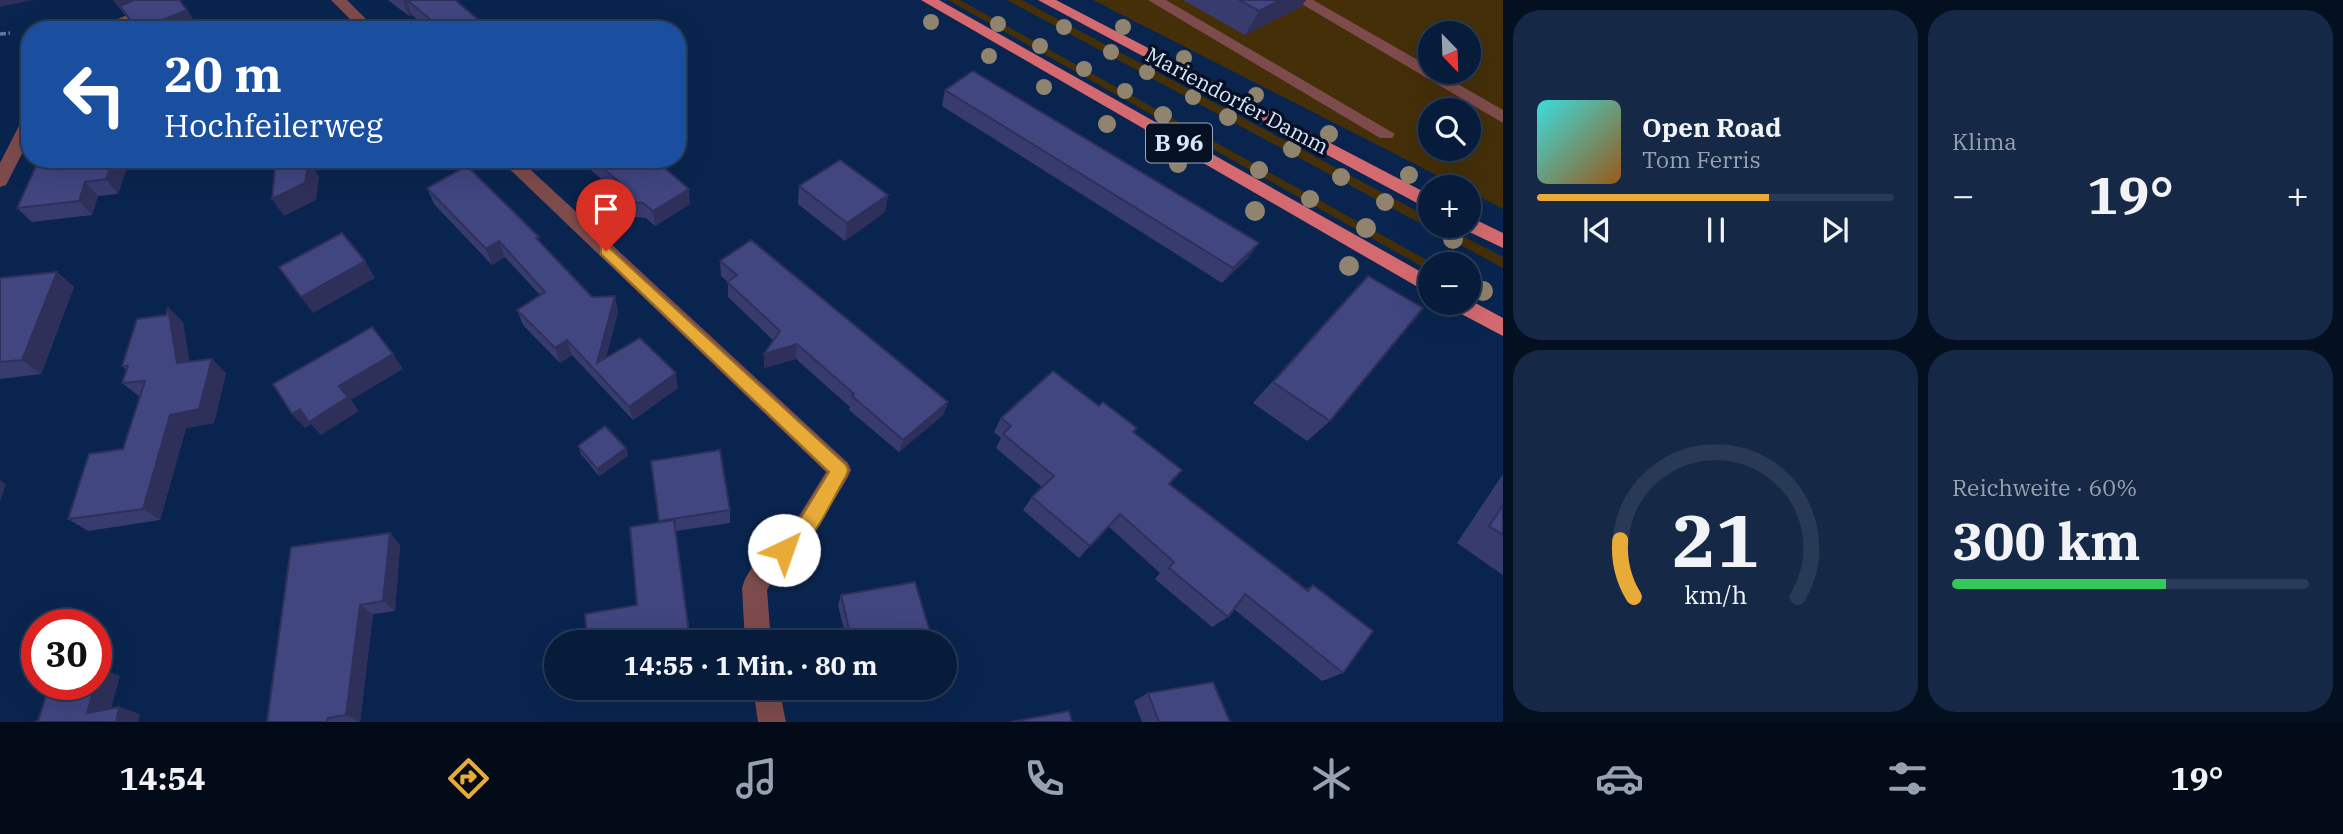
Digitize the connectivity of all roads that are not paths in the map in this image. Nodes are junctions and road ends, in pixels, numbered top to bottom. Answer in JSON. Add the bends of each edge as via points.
{"nodes":[{"id":1,"x":174,"y":0,"type":"edge"},
{"id":2,"x":338,"y":0,"type":"edge"},
{"id":3,"x":928,"y":0,"type":"edge"},
{"id":4,"x":1045,"y":0,"type":"edge"},
{"id":5,"x":1155,"y":0,"type":"edge"},
{"id":6,"x":1302,"y":0,"type":"edge"},
{"id":7,"x":122,"y":21,"type":"edge"},
{"id":8,"x":360,"y":21,"type":"edge"},
{"id":9,"x":1503,"y":117,"type":"edge"},
{"id":10,"x":1386,"y":134,"type":"dead end"},
{"id":11,"x":21,"y":138,"type":"edge"},
{"id":12,"x":518,"y":168,"type":"edge"},
{"id":13,"x":0,"y":181,"type":"edge"},
{"id":14,"x":1418,"y":197,"type":"edge"},
{"id":15,"x":1481,"y":230,"type":"edge"},
{"id":16,"x":1503,"y":241,"type":"edge"},
{"id":17,"x":1418,"y":279,"type":"edge"},
{"id":18,"x":1480,"y":315,"type":"edge"},
{"id":19,"x":1503,"y":328,"type":"edge"},
{"id":20,"x":757,"y":630,"type":"edge"},
{"id":21,"x":768,"y":700,"type":"edge"},
{"id":22,"x":772,"y":722,"type":"edge"}],
"edges":[{"from":1,"to":7,"type":"street"},
{"from":2,"to":8,"type":"street"},
{"from":3,"to":17,"type":"main road","number":"B 96"},
{"from":4,"to":14,"type":"main road","name":"Mariendorfer Damm","number":"B 96"},
{"from":5,"to":10,"type":"street"},
{"from":6,"to":9,"type":"street"},
{"from":11,"to":13,"type":"street"},
{"from":12,"to":20,"type":"street","via":[[840,470],[802,532],[765,567],[754,588]]},
{"from":15,"to":16,"type":"main road"},
{"from":18,"to":19,"type":"main road"},
{"from":21,"to":22,"type":"street"}]}
